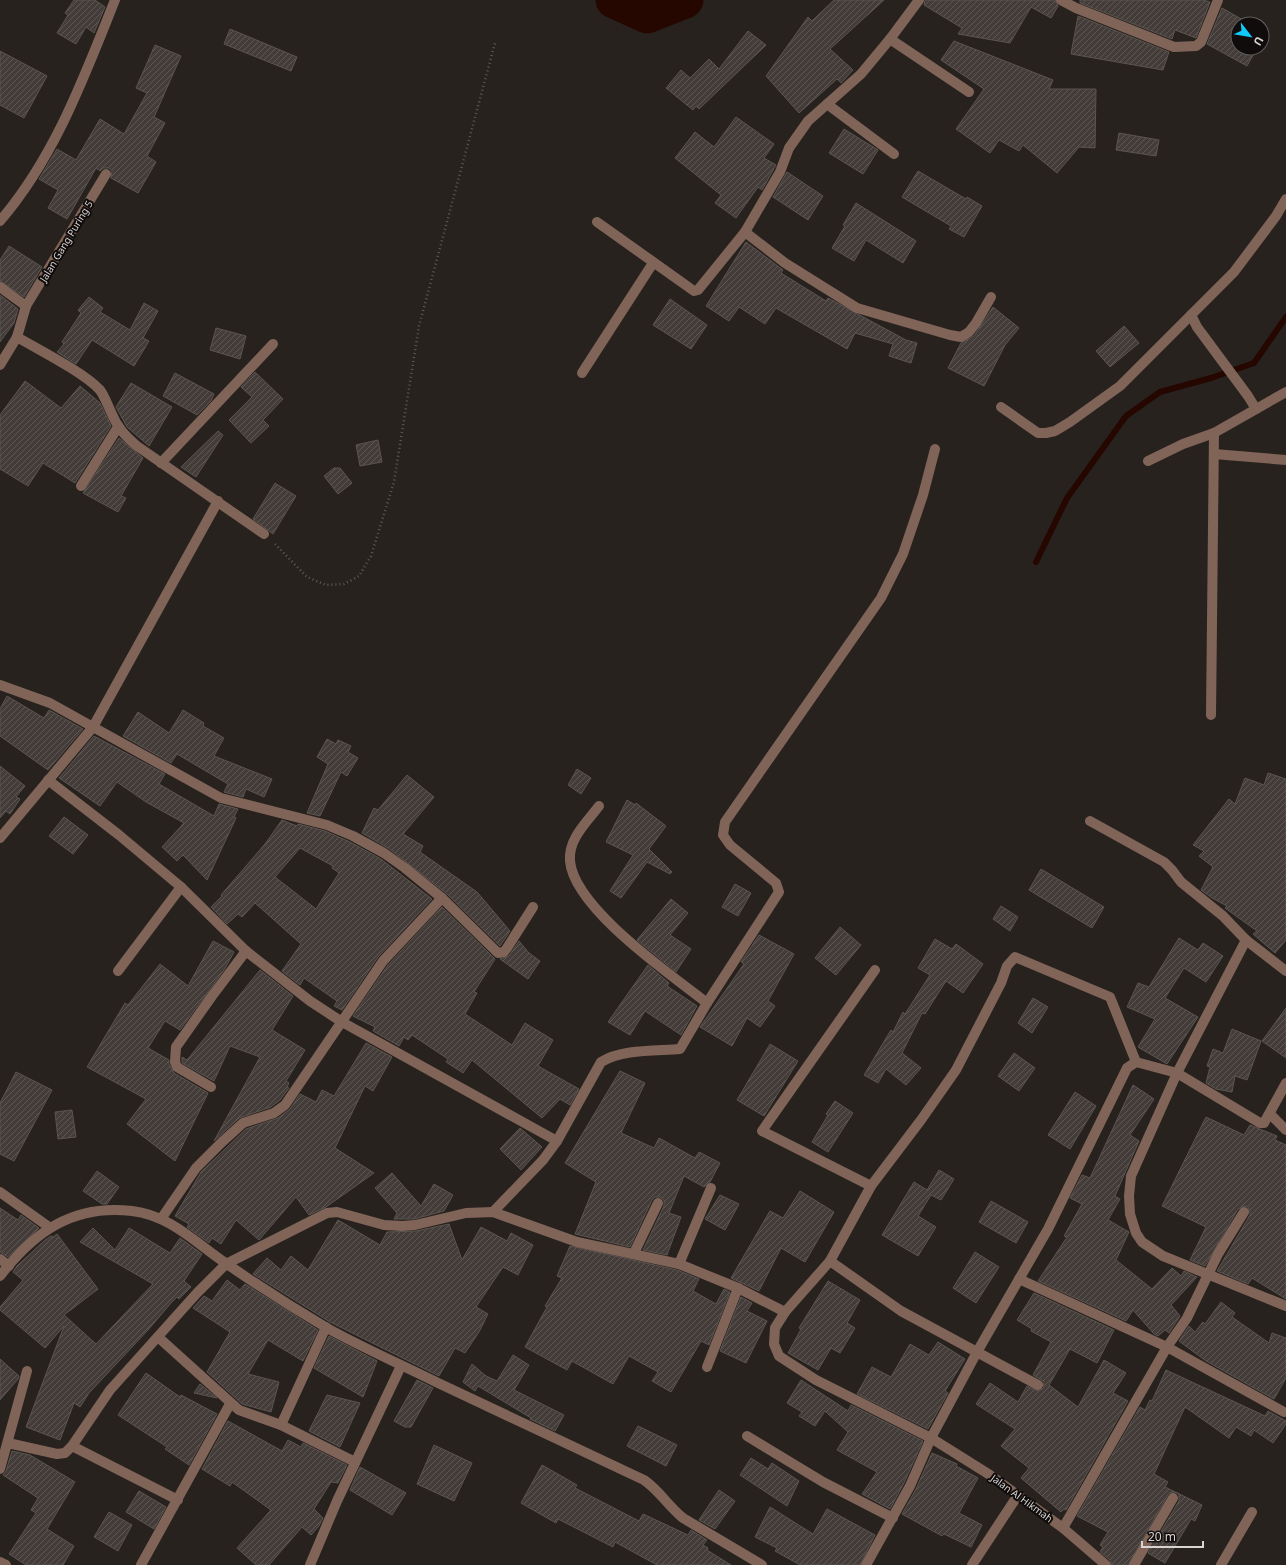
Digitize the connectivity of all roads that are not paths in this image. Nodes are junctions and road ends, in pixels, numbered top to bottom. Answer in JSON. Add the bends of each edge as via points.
{"nodes":[{"id":1,"x":115,"y":0,"type":"edge"},
{"id":2,"x":919,"y":0,"type":"edge"},
{"id":3,"x":1062,"y":0,"type":"edge"},
{"id":4,"x":1218,"y":0,"type":"edge"},
{"id":5,"x":890,"y":39,"type":"junction"},
{"id":6,"x":969,"y":92,"type":"dead end"},
{"id":7,"x":827,"y":104,"type":"junction"},
{"id":8,"x":894,"y":154,"type":"dead end"},
{"id":9,"x":106,"y":174,"type":"dead end"},
{"id":10,"x":1286,"y":199,"type":"edge"},
{"id":11,"x":0,"y":221,"type":"edge"},
{"id":12,"x":597,"y":222,"type":"dead end"},
{"id":13,"x":745,"y":232,"type":"junction"},
{"id":14,"x":653,"y":263,"type":"junction"},
{"id":15,"x":0,"y":287,"type":"edge"},
{"id":16,"x":991,"y":297,"type":"dead end"},
{"id":17,"x":26,"y":306,"type":"junction"},
{"id":18,"x":1191,"y":315,"type":"junction"},
{"id":19,"x":17,"y":337,"type":"junction"},
{"id":20,"x":273,"y":344,"type":"dead end"},
{"id":21,"x":0,"y":365,"type":"edge"},
{"id":22,"x":582,"y":373,"type":"dead end"},
{"id":23,"x":1286,"y":392,"type":"edge"},
{"id":24,"x":1001,"y":407,"type":"dead end"},
{"id":25,"x":1256,"y":409,"type":"junction"},
{"id":26,"x":118,"y":427,"type":"junction"},
{"id":27,"x":1214,"y":433,"type":"junction"},
{"id":28,"x":935,"y":448,"type":"dead end"},
{"id":29,"x":1214,"y":454,"type":"junction"},
{"id":30,"x":1286,"y":460,"type":"edge"},
{"id":31,"x":1148,"y":461,"type":"dead end"},
{"id":32,"x":162,"y":463,"type":"junction"},
{"id":33,"x":81,"y":486,"type":"dead end"},
{"id":34,"x":218,"y":501,"type":"junction"},
{"id":35,"x":264,"y":534,"type":"road end"},
{"id":36,"x":0,"y":685,"type":"edge"},
{"id":37,"x":1211,"y":715,"type":"dead end"},
{"id":38,"x":93,"y":727,"type":"junction"},
{"id":39,"x":48,"y":780,"type":"junction"},
{"id":40,"x":599,"y":806,"type":"dead end"},
{"id":41,"x":1090,"y":821,"type":"dead end"},
{"id":42,"x":0,"y":838,"type":"edge"},
{"id":43,"x":181,"y":887,"type":"junction"},
{"id":44,"x":442,"y":898,"type":"junction"},
{"id":45,"x":533,"y":907,"type":"dead end"},
{"id":46,"x":1246,"y":940,"type":"junction"},
{"id":47,"x":246,"y":951,"type":"junction"},
{"id":48,"x":875,"y":970,"type":"dead end"},
{"id":49,"x":118,"y":971,"type":"dead end"},
{"id":50,"x":1286,"y":972,"type":"edge"},
{"id":51,"x":707,"y":1003,"type":"junction"},
{"id":52,"x":342,"y":1022,"type":"junction"},
{"id":53,"x":1136,"y":1062,"type":"junction"},
{"id":54,"x":1177,"y":1073,"type":"junction"},
{"id":55,"x":1286,"y":1083,"type":"edge"},
{"id":56,"x":211,"y":1087,"type":"dead end"},
{"id":57,"x":1270,"y":1114,"type":"junction"},
{"id":58,"x":1286,"y":1130,"type":"edge"},
{"id":59,"x":557,"y":1141,"type":"junction"},
{"id":60,"x":871,"y":1186,"type":"junction"},
{"id":61,"x":711,"y":1188,"type":"dead end"},
{"id":62,"x":0,"y":1192,"type":"edge"},
{"id":63,"x":658,"y":1203,"type":"dead end"},
{"id":64,"x":493,"y":1212,"type":"junction"},
{"id":65,"x":1244,"y":1212,"type":"dead end"},
{"id":66,"x":161,"y":1219,"type":"junction"},
{"id":67,"x":50,"y":1227,"type":"junction"},
{"id":68,"x":634,"y":1253,"type":"junction"},
{"id":69,"x":0,"y":1259,"type":"edge"},
{"id":70,"x":830,"y":1261,"type":"junction"},
{"id":71,"x":226,"y":1264,"type":"junction"},
{"id":72,"x":678,"y":1264,"type":"junction"},
{"id":73,"x":9,"y":1266,"type":"junction"},
{"id":74,"x":1208,"y":1275,"type":"junction"},
{"id":75,"x":0,"y":1276,"type":"edge"},
{"id":76,"x":1019,"y":1279,"type":"junction"},
{"id":77,"x":738,"y":1288,"type":"junction"},
{"id":78,"x":1286,"y":1306,"type":"edge"},
{"id":79,"x":785,"y":1312,"type":"junction"},
{"id":80,"x":326,"y":1327,"type":"junction"},
{"id":81,"x":158,"y":1337,"type":"junction"},
{"id":82,"x":1167,"y":1347,"type":"junction"},
{"id":83,"x":977,"y":1352,"type":"junction"},
{"id":84,"x":401,"y":1366,"type":"junction"},
{"id":85,"x":707,"y":1367,"type":"dead end"},
{"id":86,"x":27,"y":1371,"type":"dead end"},
{"id":87,"x":1038,"y":1385,"type":"dead end"},
{"id":88,"x":230,"y":1404,"type":"junction"},
{"id":89,"x":1284,"y":1412,"type":"dead end"},
{"id":90,"x":281,"y":1425,"type":"junction"},
{"id":91,"x":747,"y":1436,"type":"dead end"},
{"id":92,"x":932,"y":1438,"type":"junction"},
{"id":93,"x":8,"y":1443,"type":"junction"},
{"id":94,"x":72,"y":1446,"type":"junction"},
{"id":95,"x":355,"y":1462,"type":"junction"},
{"id":96,"x":0,"y":1469,"type":"edge"},
{"id":97,"x":1018,"y":1495,"type":"junction"},
{"id":98,"x":1173,"y":1498,"type":"dead end"},
{"id":99,"x":178,"y":1500,"type":"junction"},
{"id":100,"x":1252,"y":1512,"type":"dead end"},
{"id":101,"x":893,"y":1518,"type":"junction"},
{"id":102,"x":1063,"y":1528,"type":"junction"},
{"id":103,"x":0,"y":1562,"type":"edge"},
{"id":104,"x":6,"y":1565,"type":"edge"},
{"id":105,"x":141,"y":1565,"type":"edge"},
{"id":106,"x":310,"y":1565,"type":"edge"},
{"id":107,"x":762,"y":1565,"type":"edge"},
{"id":108,"x":866,"y":1565,"type":"edge"},
{"id":109,"x":972,"y":1565,"type":"edge"},
{"id":110,"x":1106,"y":1565,"type":"edge"},
{"id":111,"x":1134,"y":1565,"type":"edge"},
{"id":112,"x":1221,"y":1565,"type":"edge"}],
"edges":[{"from":1,"to":11,"type":"street","via":[[87,70],[49,150],[34,176]]},
{"from":2,"to":5,"type":"street"},
{"from":3,"to":4,"type":"street","via":[[1174,47],[1196,46],[1201,42]]},
{"from":5,"to":6,"type":"street"},
{"from":5,"to":7,"type":"street","via":[[861,74]]},
{"from":7,"to":8,"type":"street"},
{"from":7,"to":13,"type":"street","via":[[808,121],[789,148],[780,172]]},
{"from":9,"to":17,"type":"street","name":"Jalan Gang Puring 5"},
{"from":10,"to":18,"type":"street","via":[[1234,272]]},
{"from":12,"to":14,"type":"street"},
{"from":13,"to":14,"type":"street","via":[[696,291]]},
{"from":13,"to":16,"type":"street","via":[[785,263],[857,308],[950,335],[961,337],[969,332]]},
{"from":14,"to":22,"type":"street"},
{"from":15,"to":17,"type":"street"},
{"from":17,"to":19,"type":"street","name":"Jalan Gang Puring 5"},
{"from":18,"to":24,"type":"street","via":[[1120,386],[1055,431],[1038,433]]},
{"from":18,"to":25,"type":"street"},
{"from":19,"to":21,"type":"street","name":"Jalan Gang Puring 5"},
{"from":19,"to":26,"type":"street","via":[[82,376],[99,390],[106,399]]},
{"from":20,"to":32,"type":"street"},
{"from":23,"to":25,"type":"street"},
{"from":25,"to":27,"type":"street"},
{"from":26,"to":32,"type":"street","via":[[132,443]]},
{"from":26,"to":33,"type":"street"},
{"from":27,"to":29,"type":"street"},
{"from":27,"to":31,"type":"street"},
{"from":28,"to":51,"type":"street","via":[[923,495],[903,554],[881,598],[725,822],[723,835],[730,845],[776,883],[778,892]]},
{"from":29,"to":30,"type":"street"},
{"from":29,"to":37,"type":"street"},
{"from":32,"to":34,"type":"street"},
{"from":34,"to":35,"type":"street"},
{"from":34,"to":38,"type":"street"},
{"from":36,"to":38,"type":"street","via":[[50,703]]},
{"from":38,"to":39,"type":"street"},
{"from":38,"to":44,"type":"street","via":[[221,798],[327,825],[353,836],[384,853]]},
{"from":39,"to":42,"type":"street"},
{"from":39,"to":43,"type":"street","via":[[120,835]]},
{"from":40,"to":51,"type":"street","via":[[574,840],[571,851],[573,875],[581,891],[598,911],[634,944]]},
{"from":41,"to":46,"type":"street","via":[[1164,862],[1181,882],[1223,916]]},
{"from":43,"to":47,"type":"street"},
{"from":43,"to":49,"type":"street"},
{"from":44,"to":45,"type":"street","via":[[498,953],[504,952]]},
{"from":44,"to":52,"type":"street","via":[[383,961]]},
{"from":46,"to":50,"type":"street"},
{"from":46,"to":54,"type":"street"},
{"from":47,"to":52,"type":"street","via":[[310,1001]]},
{"from":47,"to":56,"type":"street","via":[[176,1047],[175,1062],[178,1066]]},
{"from":48,"to":60,"type":"street","via":[[762,1131]]},
{"from":51,"to":59,"type":"street","via":[[680,1049],[610,1056],[601,1062]]},
{"from":52,"to":59,"type":"street"},
{"from":52,"to":66,"type":"street","via":[[285,1105],[274,1113],[243,1123],[222,1142],[196,1168]]},
{"from":53,"to":54,"type":"street"},
{"from":53,"to":60,"type":"street","name":"Jalan Al Hikmah","via":[[1110,996],[1015,956],[1007,966],[1001,983],[956,1070]]},
{"from":53,"to":76,"type":"street","via":[[1126,1068],[1048,1229]]},
{"from":54,"to":57,"type":"street","via":[[1260,1123],[1264,1123]]},
{"from":54,"to":74,"type":"street","via":[[1131,1176],[1130,1214],[1142,1242],[1163,1256]]},
{"from":55,"to":57,"type":"street"},
{"from":57,"to":58,"type":"street"},
{"from":59,"to":64,"type":"street","via":[[543,1160]]},
{"from":60,"to":70,"type":"street","name":"Jalan Al Hikmah"},
{"from":61,"to":72,"type":"street"},
{"from":62,"to":67,"type":"street"},
{"from":63,"to":68,"type":"street"},
{"from":64,"to":68,"type":"street","via":[[577,1242]]},
{"from":64,"to":71,"type":"street","via":[[466,1213],[402,1226],[384,1225],[337,1212],[327,1213]]},
{"from":65,"to":74,"type":"street"},
{"from":66,"to":67,"type":"street","via":[[132,1210],[96,1211],[67,1218]]},
{"from":66,"to":71,"type":"street","via":[[182,1230]]},
{"from":67,"to":73,"type":"street","via":[[27,1245]]},
{"from":68,"to":72,"type":"street"},
{"from":69,"to":73,"type":"street"},
{"from":70,"to":79,"type":"street","name":"Jalan Al Hikmah"},
{"from":70,"to":83,"type":"street","via":[[901,1311]]},
{"from":71,"to":80,"type":"street"},
{"from":71,"to":81,"type":"street"},
{"from":72,"to":77,"type":"street"},
{"from":73,"to":75,"type":"street"},
{"from":74,"to":78,"type":"street"},
{"from":74,"to":82,"type":"street","via":[[1187,1318]]},
{"from":76,"to":82,"type":"street"},
{"from":76,"to":83,"type":"street"},
{"from":77,"to":79,"type":"street"},
{"from":77,"to":85,"type":"street"},
{"from":79,"to":92,"type":"street","name":"Jalan Al Hikmah","via":[[775,1328],[774,1344],[779,1356],[816,1380]]},
{"from":80,"to":84,"type":"street"},
{"from":80,"to":90,"type":"street"},
{"from":81,"to":88,"type":"street"},
{"from":81,"to":94,"type":"street","via":[[110,1390]]},
{"from":82,"to":89,"type":"street"},
{"from":82,"to":102,"type":"street"},
{"from":83,"to":87,"type":"street"},
{"from":83,"to":92,"type":"street"},
{"from":84,"to":95,"type":"street"},
{"from":84,"to":107,"type":"street","via":[[644,1480],[652,1485],[683,1518]]},
{"from":86,"to":93,"type":"street"},
{"from":88,"to":90,"type":"street","via":[[250,1416]]},
{"from":88,"to":99,"type":"street"},
{"from":90,"to":95,"type":"street"},
{"from":91,"to":101,"type":"street","via":[[823,1482]]},
{"from":92,"to":97,"type":"street","name":"Jalan Al Hikmah"},
{"from":92,"to":101,"type":"street"},
{"from":93,"to":94,"type":"street","via":[[57,1454],[65,1453]]},
{"from":93,"to":96,"type":"street"},
{"from":94,"to":99,"type":"street"},
{"from":95,"to":106,"type":"street"},
{"from":97,"to":102,"type":"street","name":"Jalan Al Hikmah"},
{"from":97,"to":109,"type":"street"},
{"from":98,"to":111,"type":"street"},
{"from":99,"to":105,"type":"street"},
{"from":100,"to":112,"type":"street"},
{"from":101,"to":108,"type":"street"},
{"from":102,"to":110,"type":"street","name":"Jalan Al Hikmah"},
{"from":103,"to":104,"type":"street"}]}
